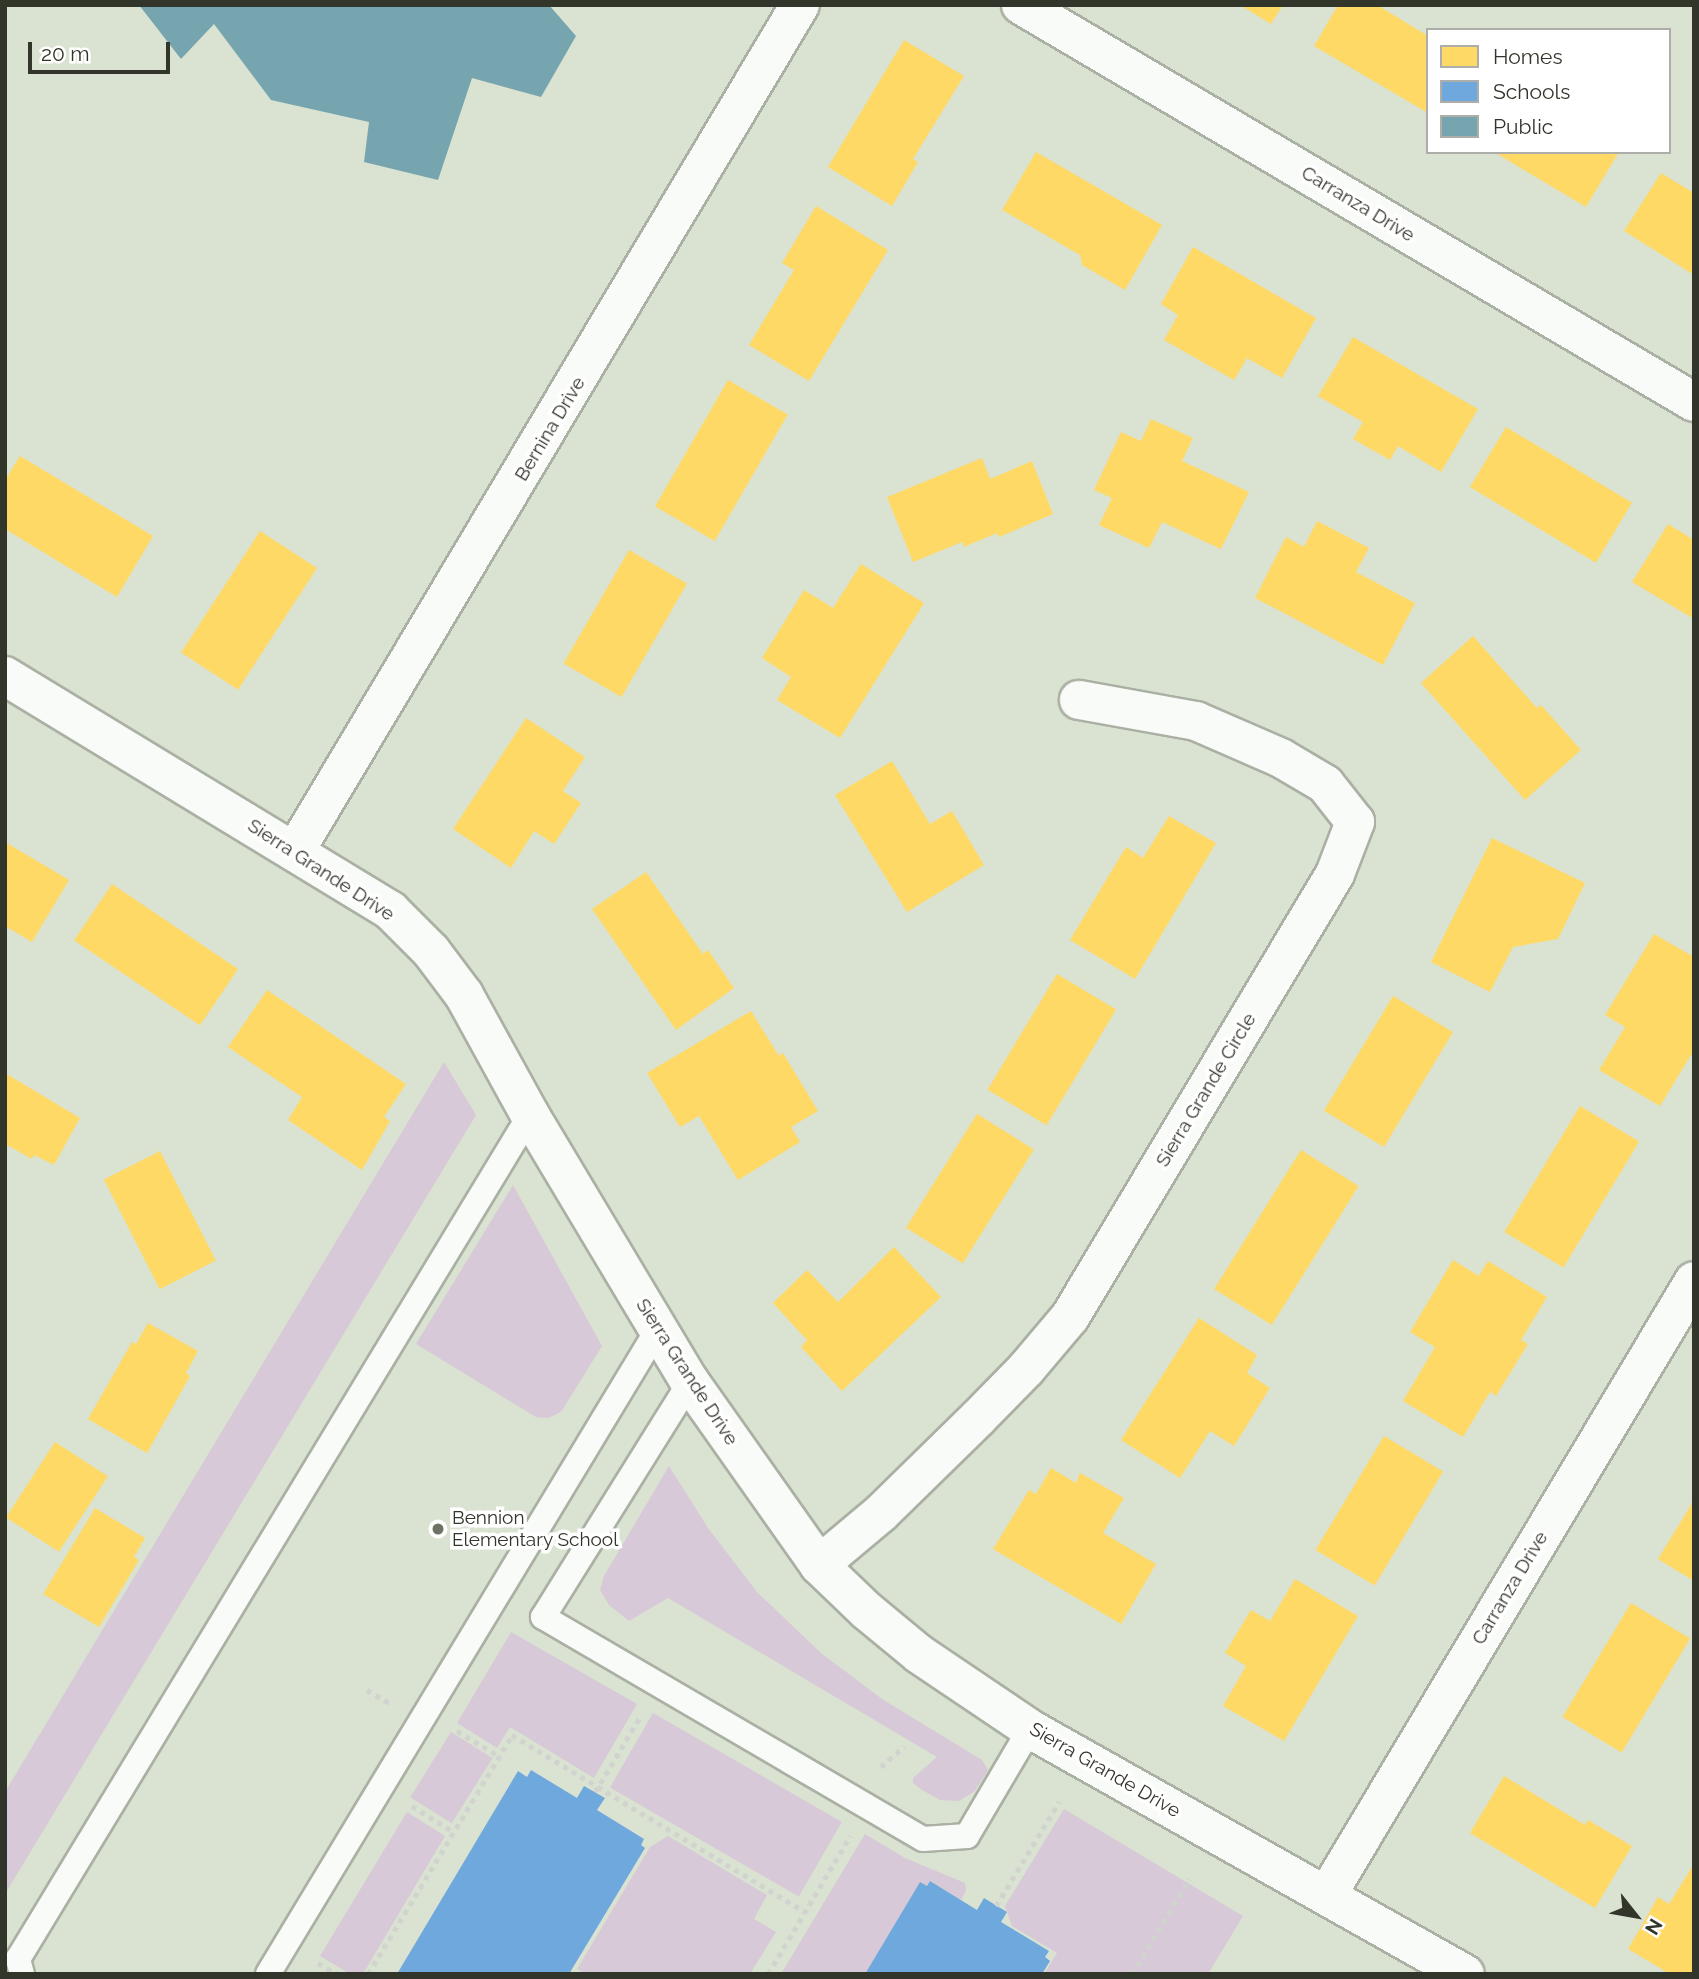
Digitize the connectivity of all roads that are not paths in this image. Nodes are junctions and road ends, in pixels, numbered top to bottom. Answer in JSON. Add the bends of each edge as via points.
{"nodes":[{"id":1,"x":800,"y":5,"type":"edge"},
{"id":2,"x":1021,"y":5,"type":"edge"},
{"id":3,"x":1694,"y":402,"type":"edge"},
{"id":4,"x":5,"y":676,"type":"edge"},
{"id":5,"x":1079,"y":700,"type":"dead end"},
{"id":6,"x":295,"y":851,"type":"junction"},
{"id":7,"x":530,"y":1115,"type":"junction"},
{"id":8,"x":1694,"y":1280,"type":"edge"},
{"id":9,"x":658,"y":1329,"type":"junction"},
{"id":10,"x":690,"y":1382,"type":"junction"},
{"id":11,"x":819,"y":1565,"type":"junction"},
{"id":12,"x":1030,"y":1729,"type":"junction"},
{"id":13,"x":1327,"y":1895,"type":"junction"},
{"id":14,"x":22,"y":1974,"type":"edge"},
{"id":15,"x":268,"y":1974,"type":"edge"},
{"id":16,"x":1465,"y":1974,"type":"edge"}],
"edges":[{"from":1,"to":6,"type":"street","name":"Bernina Drive"},
{"from":2,"to":3,"type":"street","name":"Carranza Drive"},
{"from":4,"to":6,"type":"street","name":"Sierra Grande Drive"},
{"from":5,"to":11,"type":"street","name":"Sierra Grande Circle","via":[[1196,721],[1269,753],[1325,785],[1355,822],[1335,874],[1070,1317],[978,1418],[881,1513]]},
{"from":6,"to":7,"type":"street","name":"Sierra Grande Drive","via":[[390,910],[431,951],[464,995]]},
{"from":7,"to":9,"type":"street","name":"Sierra Grande Drive"},
{"from":7,"to":14,"type":"lane","via":[[18,1959]]},
{"from":8,"to":13,"type":"street","name":"Carranza Drive"},
{"from":9,"to":10,"type":"street","name":"Sierra Grande Drive"},
{"from":9,"to":15,"type":"lane"},
{"from":10,"to":11,"type":"street","name":"Sierra Grande Drive"},
{"from":10,"to":12,"type":"lane","via":[[543,1617],[923,1839],[967,1836]]},
{"from":11,"to":12,"type":"street","name":"Sierra Grande Drive","via":[[919,1654]]},
{"from":12,"to":13,"type":"street","name":"Sierra Grande Drive"},
{"from":13,"to":16,"type":"street","name":"Sierra Grande Drive"}]}
